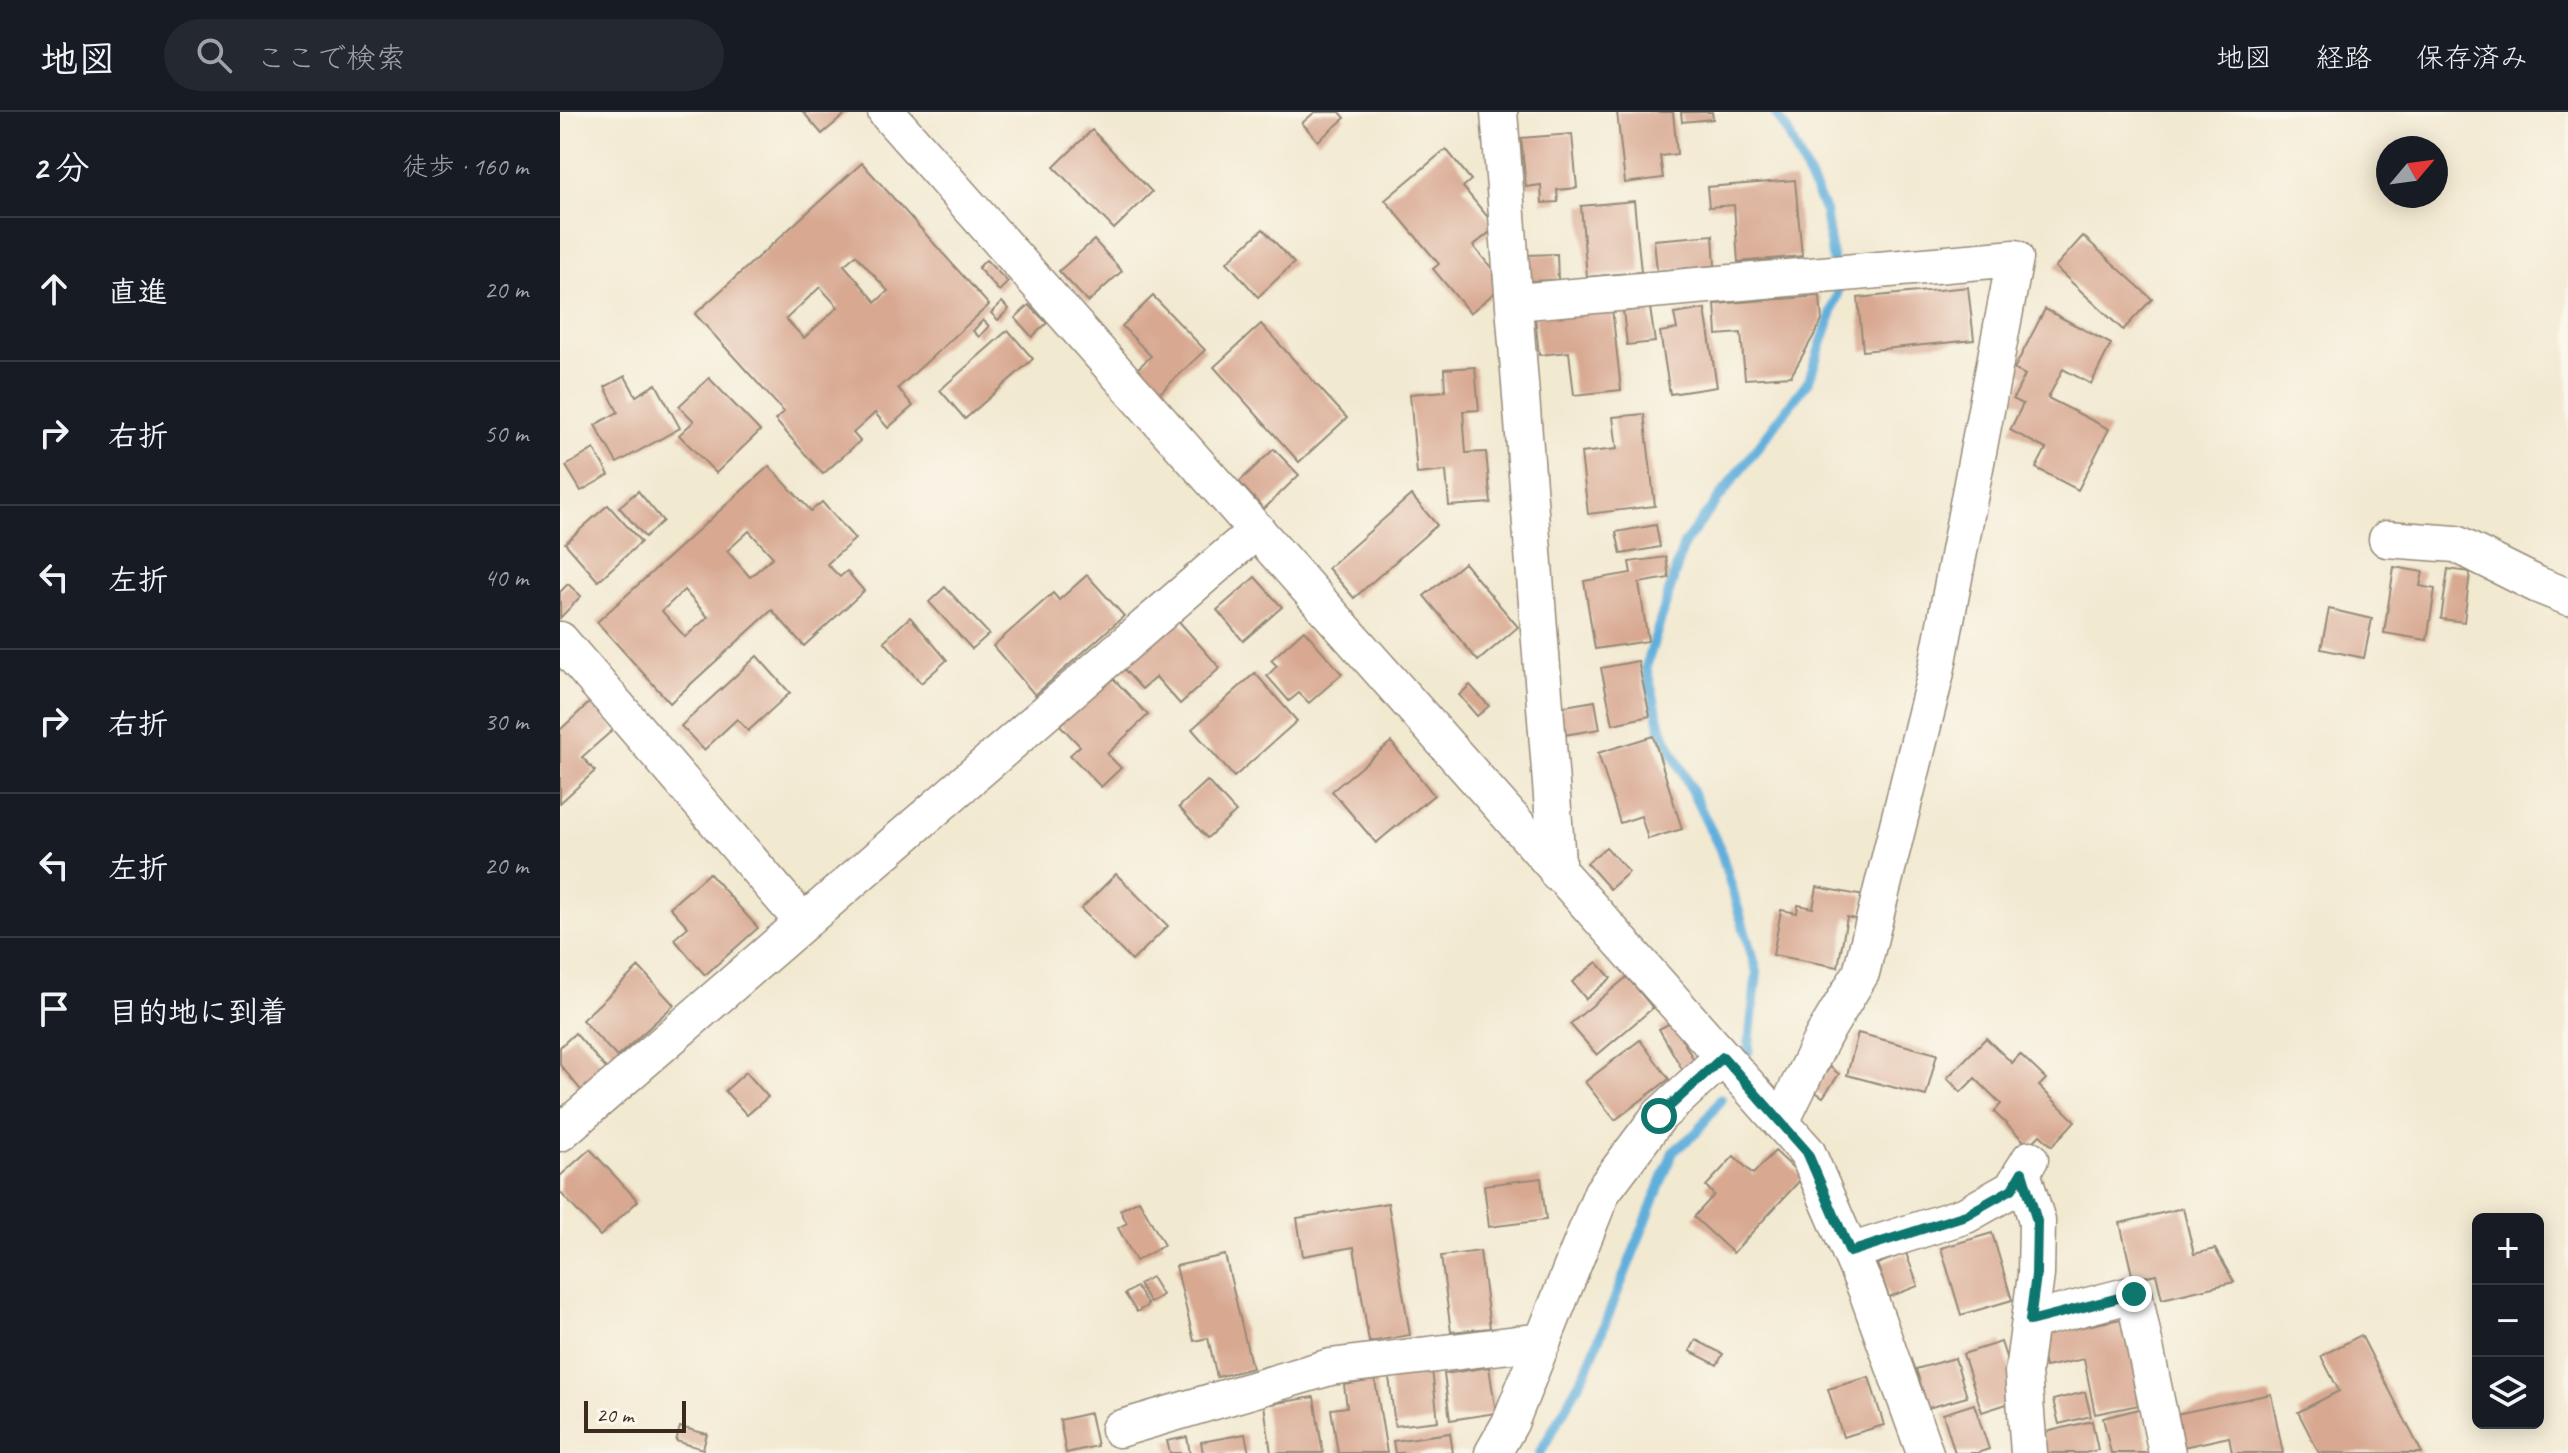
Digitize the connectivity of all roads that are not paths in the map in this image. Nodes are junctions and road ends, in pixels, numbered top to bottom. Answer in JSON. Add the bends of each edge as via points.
{"nodes":[{"id":1,"x":886,"y":112,"type":"edge"},
{"id":2,"x":1499,"y":112,"type":"edge"},
{"id":3,"x":1515,"y":302,"type":"junction"},
{"id":4,"x":1257,"y":530,"type":"junction"},
{"id":5,"x":2387,"y":539,"type":"dead end"},
{"id":6,"x":2568,"y":597,"type":"edge"},
{"id":7,"x":560,"y":640,"type":"edge"},
{"id":8,"x":1558,"y":874,"type":"junction"},
{"id":9,"x":803,"y":922,"type":"junction"},
{"id":10,"x":1723,"y":1057,"type":"junction"},
{"id":11,"x":1781,"y":1122,"type":"junction"},
{"id":12,"x":560,"y":1133,"type":"edge"},
{"id":13,"x":1850,"y":1252,"type":"junction"},
{"id":14,"x":2030,"y":1321,"type":"junction"},
{"id":15,"x":1543,"y":1341,"type":"junction"},
{"id":16,"x":1119,"y":1429,"type":"dead end"},
{"id":17,"x":1493,"y":1453,"type":"edge"},
{"id":18,"x":1925,"y":1453,"type":"edge"},
{"id":19,"x":2029,"y":1453,"type":"edge"},
{"id":20,"x":2167,"y":1453,"type":"edge"}],
"edges":[{"from":1,"to":4,"type":"street"},
{"from":2,"to":3,"type":"street"},
{"from":3,"to":8,"type":"street"},
{"from":3,"to":11,"type":"street","via":[[2015,258],[1935,677],[1861,973]]},
{"from":4,"to":8,"type":"street"},
{"from":4,"to":9,"type":"street"},
{"from":5,"to":6,"type":"street","via":[[2456,544]]},
{"from":7,"to":9,"type":"street"},
{"from":8,"to":10,"type":"street"},
{"from":9,"to":12,"type":"street"},
{"from":10,"to":11,"type":"street"},
{"from":10,"to":15,"type":"street","via":[[1659,1116],[1602,1192]]},
{"from":11,"to":13,"type":"street","via":[[1807,1152]]},
{"from":13,"to":14,"type":"street","via":[[1966,1215],[2012,1189],[2026,1166],[2037,1221]]},
{"from":13,"to":18,"type":"street"},
{"from":14,"to":19,"type":"street","via":[[2023,1372]]},
{"from":14,"to":20,"type":"street","via":[[2134,1294]]},
{"from":15,"to":16,"type":"street","via":[[1330,1367]]},
{"from":15,"to":17,"type":"street"}]}
